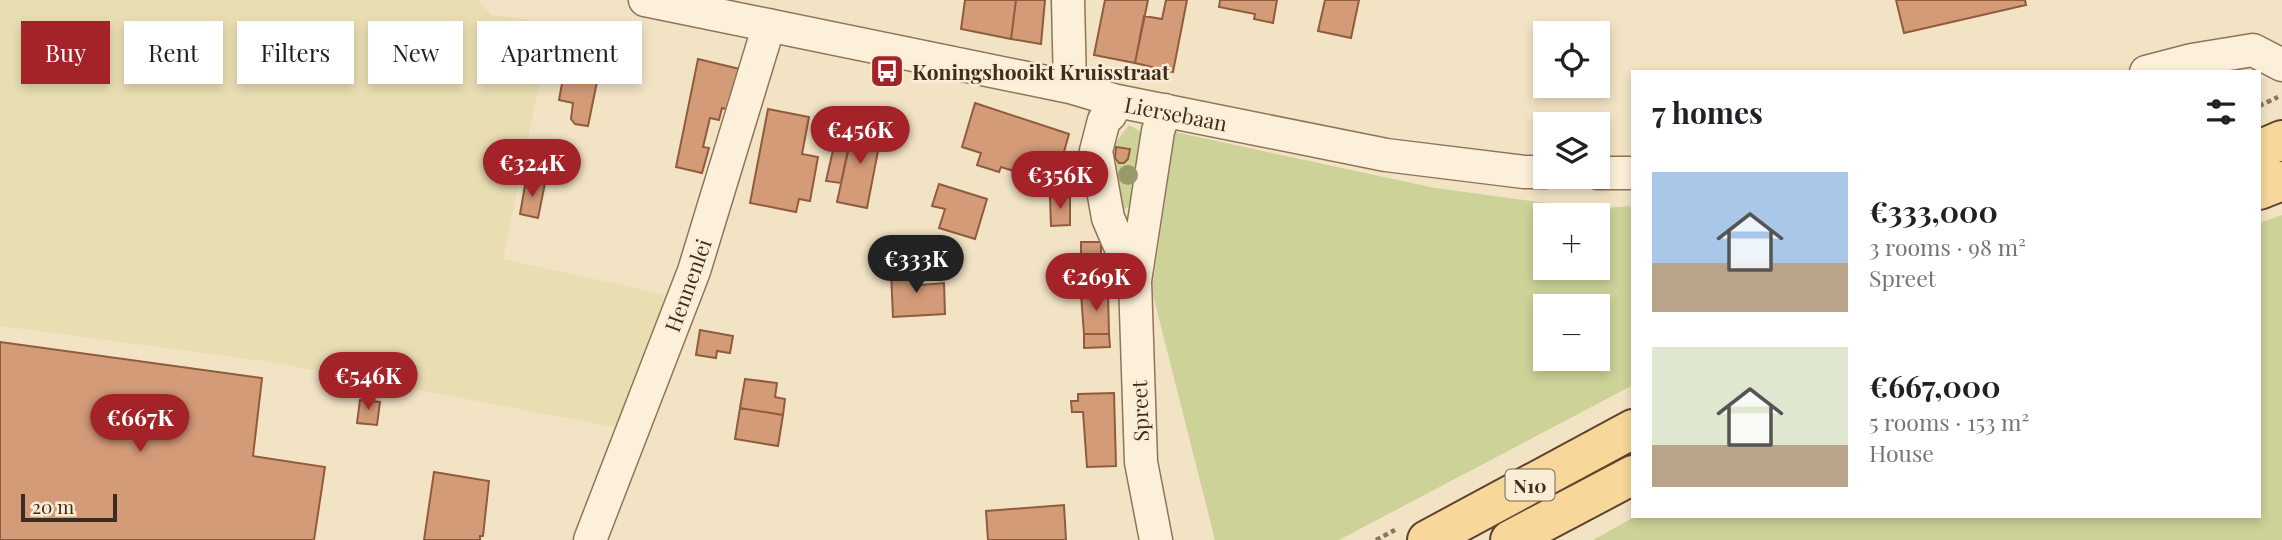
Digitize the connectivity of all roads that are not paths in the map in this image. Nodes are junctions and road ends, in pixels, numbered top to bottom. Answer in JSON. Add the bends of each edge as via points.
{"nodes":[{"id":1,"x":645,"y":0,"type":"edge"},
{"id":2,"x":1068,"y":0,"type":"edge"},
{"id":3,"x":769,"y":25,"type":"junction"},
{"id":4,"x":2282,"y":65,"type":"edge"},
{"id":5,"x":2154,"y":70,"type":"edge"},
{"id":6,"x":1070,"y":87,"type":"junction"},
{"id":7,"x":1117,"y":101,"type":"junction"},
{"id":8,"x":1165,"y":110,"type":"junction"},
{"id":9,"x":2282,"y":140,"type":"edge"},
{"id":10,"x":2261,"y":149,"type":"edge"},
{"id":11,"x":1533,"y":172,"type":"edge"},
{"id":12,"x":1610,"y":173,"type":"edge"},
{"id":13,"x":1631,"y":173,"type":"edge"},
{"id":14,"x":2282,"y":181,"type":"edge"},
{"id":15,"x":2261,"y":189,"type":"edge"},
{"id":16,"x":1135,"y":281,"type":"junction"},
{"id":17,"x":1631,"y":430,"type":"edge"},
{"id":18,"x":1631,"y":476,"type":"edge"},
{"id":19,"x":590,"y":540,"type":"edge"},
{"id":20,"x":1156,"y":540,"type":"edge"},
{"id":21,"x":1427,"y":540,"type":"edge"},
{"id":22,"x":1510,"y":540,"type":"edge"}],
"edges":[{"from":1,"to":3,"type":"street","name":"Liersebaan"},
{"from":2,"to":6,"type":"street"},
{"from":3,"to":6,"type":"street","name":"Liersebaan"},
{"from":3,"to":19,"type":"street","name":"Hennenlei","via":[[694,271]]},
{"from":4,"to":5,"type":"street","via":[[2253,50]]},
{"from":6,"to":7,"type":"street","name":"Liersebaan"},
{"from":7,"to":8,"type":"street","name":"Liersebaan"},
{"from":7,"to":16,"type":"street","name":"Spreet","via":[[1104,120],[1096,151],[1108,218]]},
{"from":8,"to":11,"type":"street","name":"Liersebaan","via":[[1387,155]]},
{"from":8,"to":16,"type":"street","name":"Spreet"},
{"from":9,"to":10,"type":"main road"},
{"from":12,"to":13,"type":"street"},
{"from":14,"to":15,"type":"main road"},
{"from":16,"to":20,"type":"street","name":"Spreet","via":[[1141,462]]},
{"from":17,"to":21,"type":"main road","number":"N10"},
{"from":18,"to":22,"type":"main road","number":"N10"}]}
